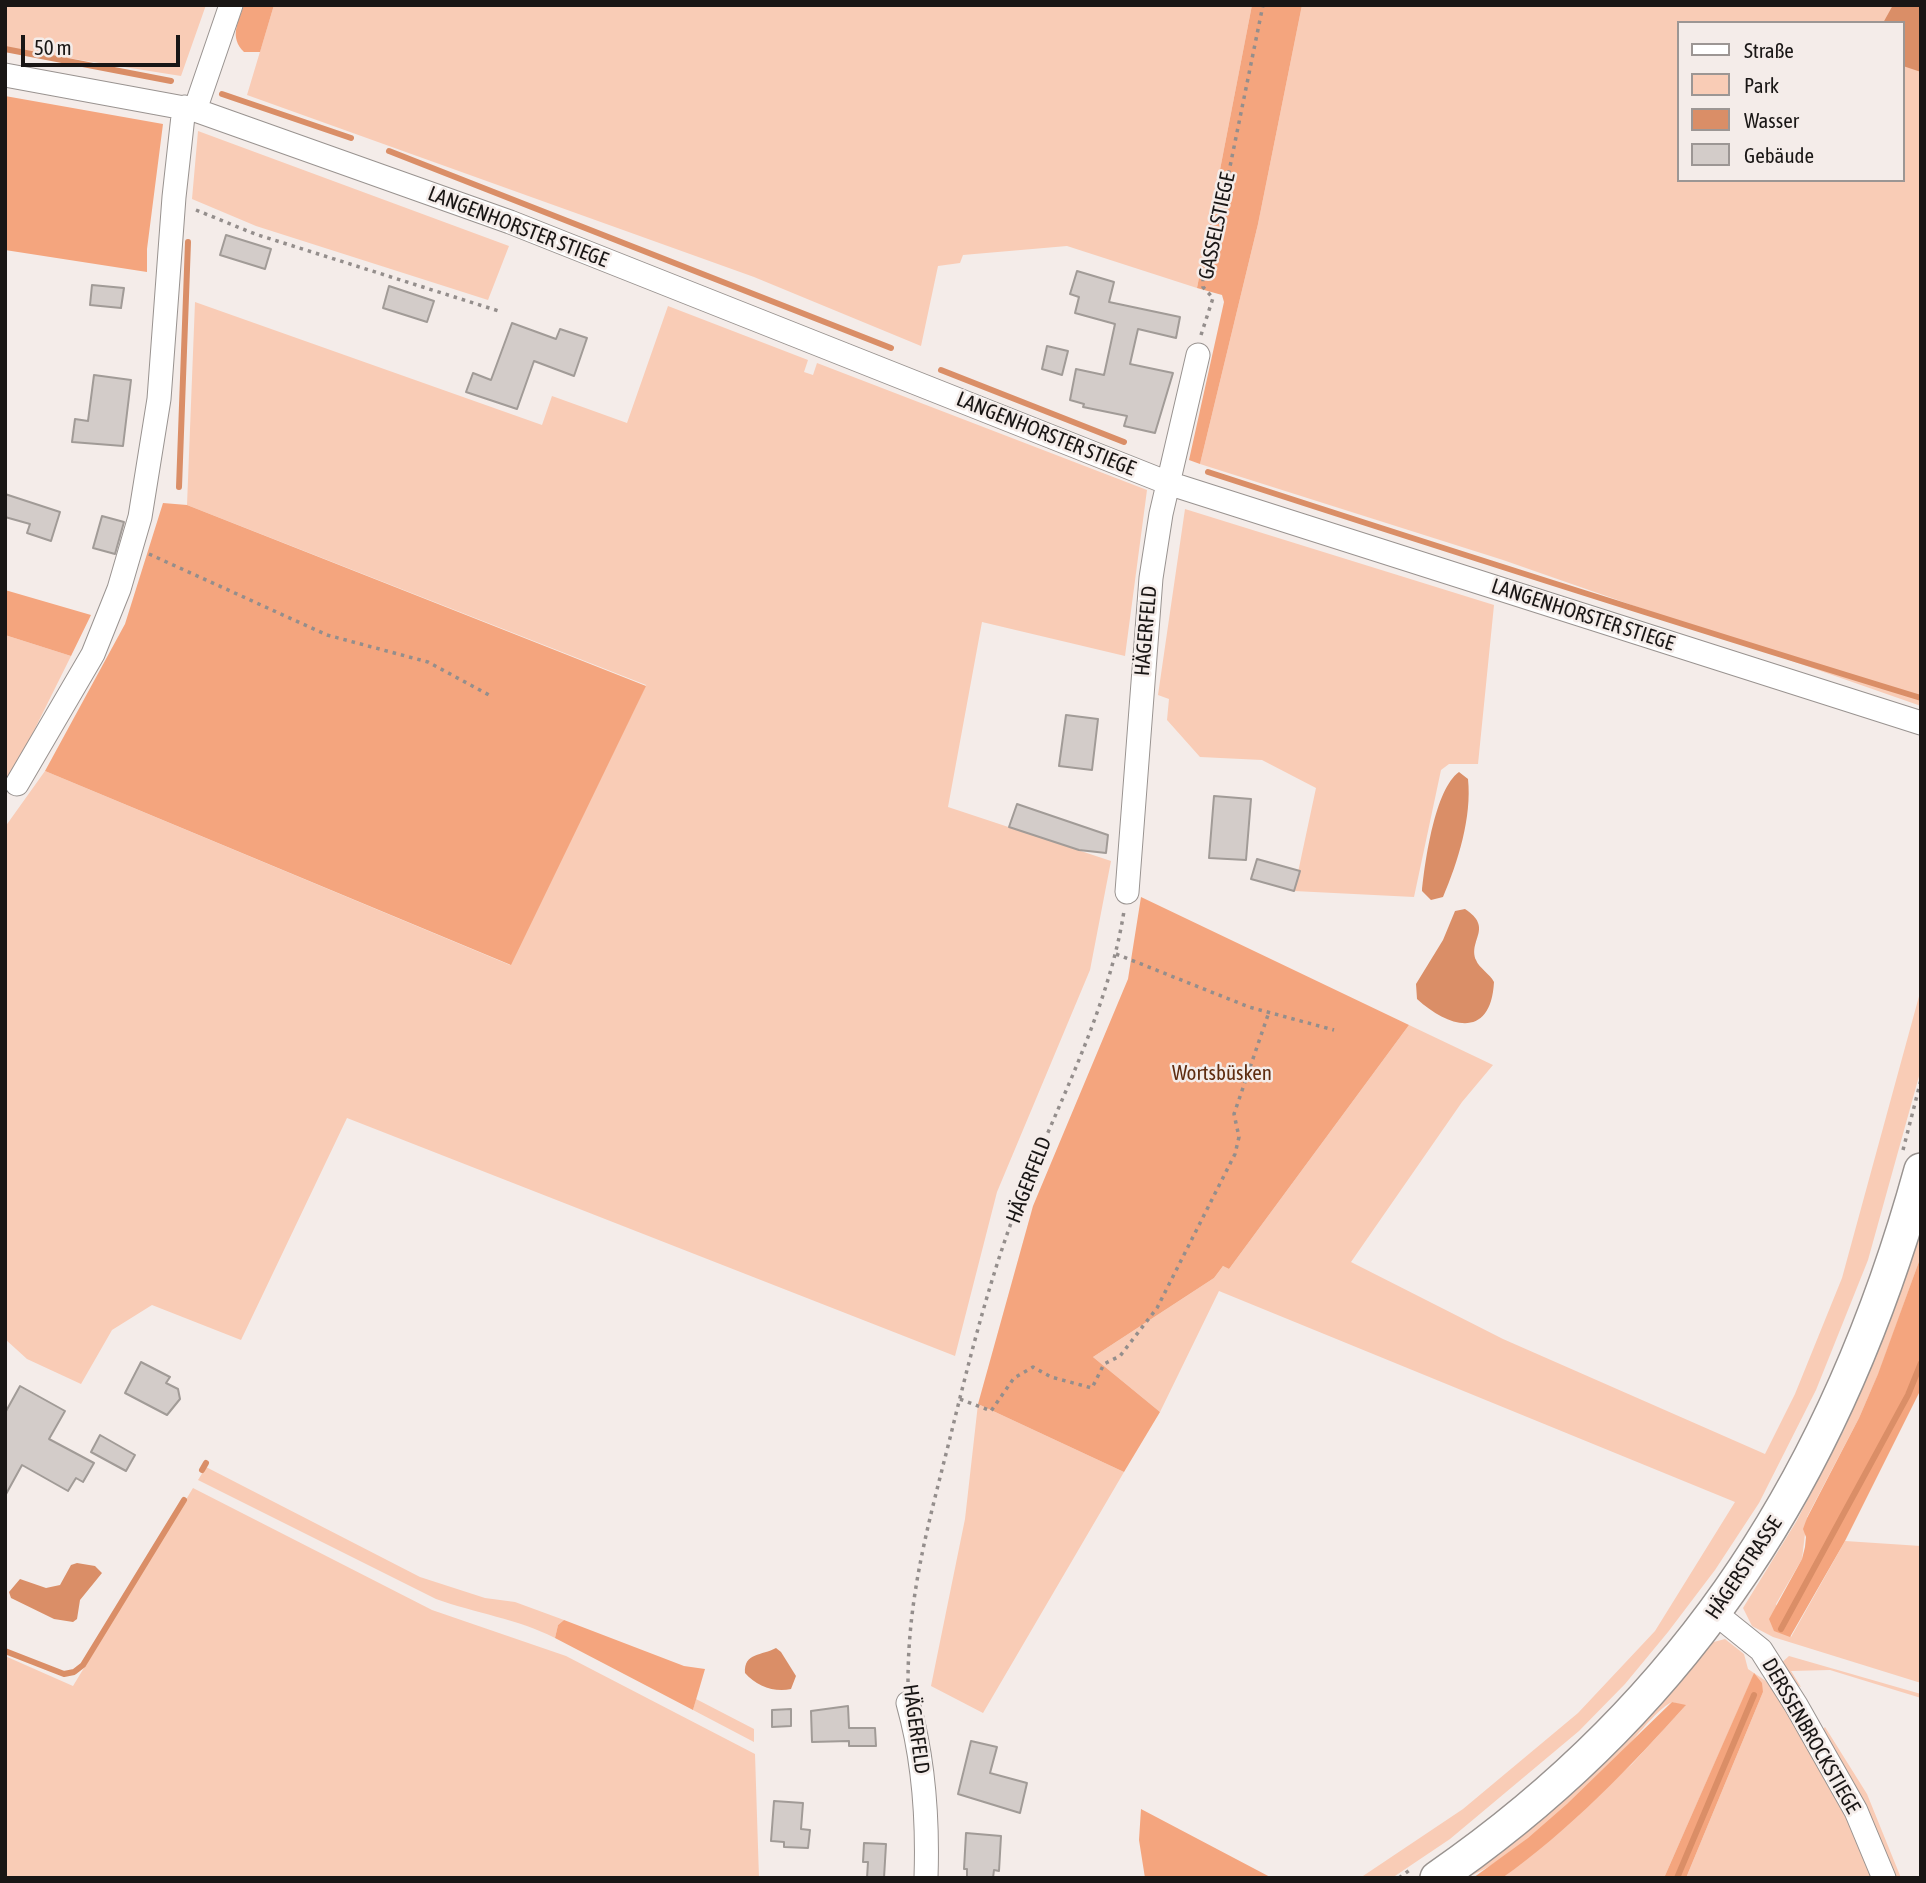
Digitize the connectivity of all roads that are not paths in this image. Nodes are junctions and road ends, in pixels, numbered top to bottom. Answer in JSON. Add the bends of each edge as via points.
{"nodes":[{"id":1,"x":232,"y":5,"type":"edge"},
{"id":2,"x":5,"y":75,"type":"edge"},
{"id":3,"x":189,"y":108,"type":"junction"},
{"id":4,"x":1198,"y":355,"type":"road end"},
{"id":5,"x":1168,"y":483,"type":"junction"},
{"id":6,"x":1921,"y":723,"type":"edge"},
{"id":7,"x":17,"y":784,"type":"dead end"},
{"id":8,"x":1127,"y":892,"type":"road end"},
{"id":9,"x":1911,"y":1164,"type":"edge"},
{"id":10,"x":1715,"y":1613,"type":"junction"},
{"id":11,"x":908,"y":1703,"type":"road end"},
{"id":12,"x":1428,"y":1871,"type":"edge"},
{"id":13,"x":926,"y":1878,"type":"edge"},
{"id":14,"x":1884,"y":1878,"type":"edge"}],
"edges":[{"from":1,"to":3,"type":"street"},
{"from":2,"to":3,"type":"street","name":"LANGENHORSTER STIEGE"},
{"from":3,"to":5,"type":"street","name":"LANGENHORSTER STIEGE","via":[[510,222]]},
{"from":3,"to":7,"type":"street","via":[[174,197],[153,446],[132,545],[93,654]]},
{"from":4,"to":5,"type":"street"},
{"from":5,"to":6,"type":"street","name":"LANGENHORSTER STIEGE"},
{"from":5,"to":8,"type":"street","name":"HÄGERFELD","via":[[1151,578]]},
{"from":9,"to":10,"type":"main road","name":"HÄGERSTRASSE","via":[[1880,1301],[1843,1394],[1772,1530]]},
{"from":10,"to":12,"type":"main road","name":"HÄGERSTRASSE","via":[[1602,1743],[1515,1821]]},
{"from":10,"to":14,"type":"street","name":"DERSSENBROCKSTIEGE","via":[[1761,1650],[1796,1704],[1856,1811]]},
{"from":11,"to":13,"type":"street","name":"HÄGERFELD","via":[[925,1795]]}]}
